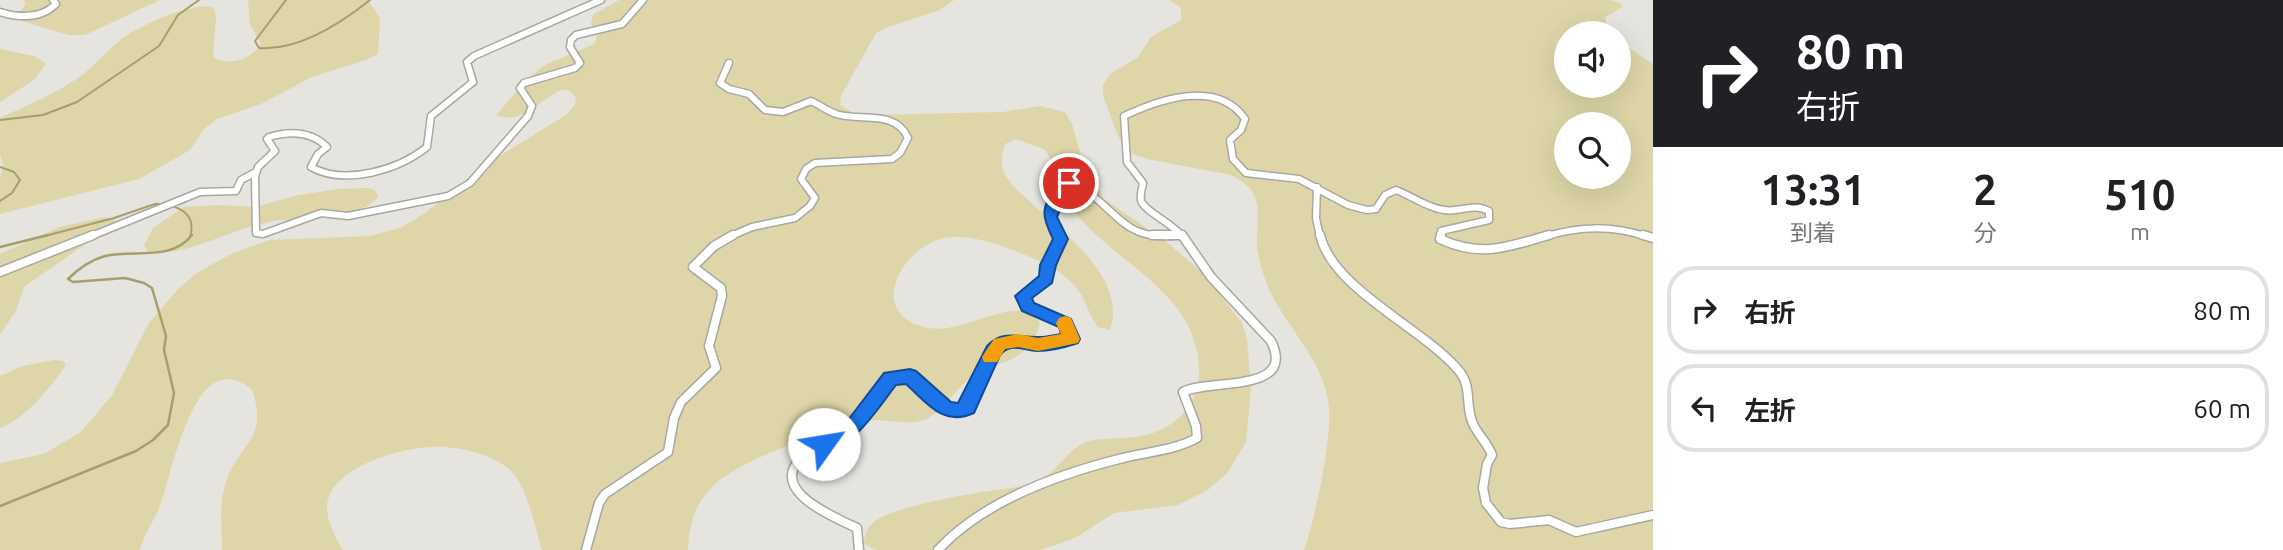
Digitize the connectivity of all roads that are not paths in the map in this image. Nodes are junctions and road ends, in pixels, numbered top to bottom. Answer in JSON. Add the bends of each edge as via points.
{"nodes":[{"id":1,"x":53,"y":0,"type":"edge"},
{"id":2,"x":601,"y":0,"type":"edge"},
{"id":3,"x":643,"y":0,"type":"edge"},
{"id":4,"x":0,"y":12,"type":"edge"},
{"id":5,"x":729,"y":64,"type":"dead end"},
{"id":6,"x":256,"y":172,"type":"junction"},
{"id":7,"x":1317,"y":187,"type":"junction"},
{"id":8,"x":1181,"y":235,"type":"junction"},
{"id":9,"x":1653,"y":238,"type":"edge"},
{"id":10,"x":0,"y":272,"type":"edge"},
{"id":11,"x":1653,"y":515,"type":"edge"},
{"id":12,"x":586,"y":550,"type":"edge"},
{"id":13,"x":859,"y":550,"type":"edge"},
{"id":14,"x":938,"y":550,"type":"edge"}],
"edges":[{"from":1,"to":4,"type":"street","via":[[53,8],[32,16]]},
{"from":2,"to":6,"type":"street","via":[[474,56],[467,62],[473,82],[431,116],[428,147],[413,159],[384,169],[324,174],[311,167],[325,144],[287,132],[267,139],[275,151]]},
{"from":3,"to":6,"type":"street","via":[[622,24],[571,40],[580,63],[575,68],[524,83],[520,88],[532,106],[528,116],[470,183],[448,196],[348,216],[321,213],[263,234],[256,233]]},
{"from":5,"to":12,"type":"street","via":[[720,83],[749,93],[765,110],[791,111],[811,101],[833,114],[897,124],[908,138],[898,156],[880,164],[844,159],[817,163],[800,175],[815,198],[801,214],[751,225],[700,256],[693,267],[721,288],[709,346],[716,368],[676,411],[668,452],[599,503]]},
{"from":6,"to":10,"type":"street","via":[[241,180],[236,191],[200,192]]},
{"from":7,"to":8,"type":"street","via":[[1292,177],[1243,172],[1234,162],[1230,140],[1245,119],[1225,101],[1180,96],[1144,106],[1125,116],[1121,128],[1126,161],[1143,183],[1144,207]]},
{"from":7,"to":9,"type":"street","via":[[1368,211],[1396,190],[1443,211],[1482,206],[1489,211],[1489,220],[1441,231],[1440,239],[1473,251],[1499,251],[1590,226]]},
{"from":7,"to":11,"type":"street","via":[[1318,226],[1329,258],[1370,299],[1438,351],[1467,383],[1470,417],[1492,455],[1483,488],[1486,503],[1501,522],[1549,520],[1576,532]]},
{"from":8,"to":13,"type":"street","via":[[1138,231],[1078,186],[1063,185],[1050,217],[1059,247],[1048,265],[1047,278],[1023,296],[1028,307],[1066,323],[1072,339],[1000,344],[967,407],[959,411],[946,408],[910,376],[891,378],[851,429],[801,457],[792,472],[792,484],[810,505],[857,528]]},
{"from":8,"to":14,"type":"street","via":[[1212,277],[1271,341],[1277,354],[1273,369],[1246,382],[1202,385],[1183,392],[1183,403],[1198,427],[1197,438],[1183,446],[1094,466],[1021,495],[968,521]]}]}
